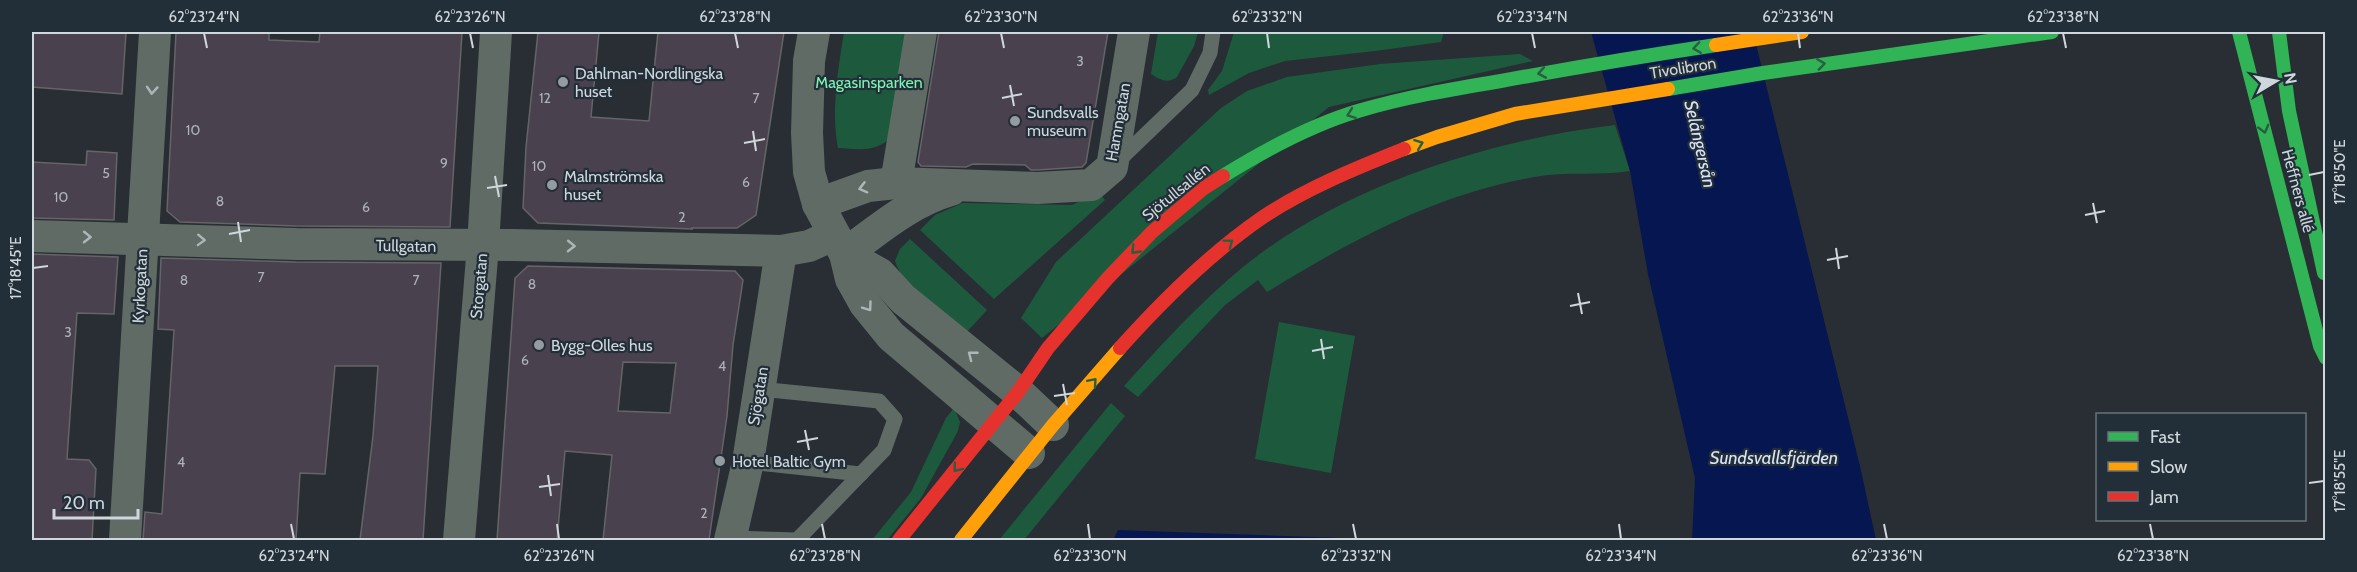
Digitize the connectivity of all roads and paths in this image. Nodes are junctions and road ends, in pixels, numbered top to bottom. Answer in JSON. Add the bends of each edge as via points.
{"nodes":[{"id":1,"x":155,"y":32,"type":"edge"},
{"id":2,"x":496,"y":32,"type":"edge"},
{"id":3,"x":814,"y":32,"type":"edge"},
{"id":4,"x":921,"y":32,"type":"edge"},
{"id":5,"x":1134,"y":32,"type":"edge"},
{"id":6,"x":1213,"y":32,"type":"edge"},
{"id":7,"x":1802,"y":32,"type":"edge"},
{"id":8,"x":2052,"y":32,"type":"edge"},
{"id":9,"x":2239,"y":32,"type":"edge"},
{"id":10,"x":2279,"y":32,"type":"edge"},
{"id":11,"x":1599,"y":63,"type":"joint"},
{"id":12,"x":1112,"y":167,"type":"junction"},
{"id":13,"x":896,"y":183,"type":"junction"},
{"id":14,"x":963,"y":186,"type":"junction"},
{"id":15,"x":818,"y":204,"type":"junction"},
{"id":16,"x":32,"y":236,"type":"edge"},
{"id":17,"x":142,"y":239,"type":"junction"},
{"id":18,"x":839,"y":244,"type":"junction"},
{"id":19,"x":483,"y":245,"type":"junction"},
{"id":20,"x":780,"y":251,"type":"junction"},
{"id":21,"x":2325,"y":280,"type":"edge"},
{"id":22,"x":2325,"y":358,"type":"edge"},
{"id":23,"x":759,"y":389,"type":"junction"},
{"id":24,"x":1018,"y":392,"type":"junction"},
{"id":25,"x":993,"y":422,"type":"junction"},
{"id":26,"x":1053,"y":425,"type":"junction"},
{"id":27,"x":1029,"y":453,"type":"junction"},
{"id":28,"x":748,"y":462,"type":"junction"},
{"id":29,"x":861,"y":474,"type":"junction"},
{"id":30,"x":730,"y":539,"type":"edge"},
{"id":31,"x":125,"y":540,"type":"edge"},
{"id":32,"x":459,"y":540,"type":"edge"},
{"id":33,"x":899,"y":540,"type":"edge"},
{"id":34,"x":961,"y":540,"type":"edge"}],
"edges":[{"from":1,"to":17,"type":"street","name":"Kyrkogatan","one_way":true},
{"from":2,"to":19,"type":"street","name":"Storgatan"},
{"from":3,"to":15,"type":"street","via":[[807,133],[809,172]]},
{"from":4,"to":13,"type":"street"},
{"from":5,"to":12,"type":"street","name":"Hamngatan"},
{"from":6,"to":12,"type":"lane","via":[[1210,53],[1192,90]]},
{"from":7,"to":11,"type":"main road","name":"Tivolibron","one_way":true},
{"from":26,"to":8,"type":"main road","name":"Tivolibron","one_way":true,"via":[[1154,310],[1204,261],[1263,218],[1373,161],[1515,114],[1763,73]]},
{"from":9,"to":22,"type":"main road","name":"Heffners allé","one_way":true},
{"from":10,"to":21,"type":"main road","name":"Heffners allé","via":[[2289,111]]},
{"from":11,"to":24,"type":"main road","name":"Sjötullsallén","one_way":true,"via":[[1426,94],[1357,111],[1253,157],[1204,188],[1152,232],[1055,341]]},
{"from":12,"to":14,"type":"street","name":"Hamngatan","via":[[1091,185]]},
{"from":13,"to":14,"type":"street","name":"Hamngatan"},
{"from":13,"to":15,"type":"street","name":"Hamngatan","one_way":true,"via":[[868,186]]},
{"from":14,"to":18,"type":"street","name":"Hamngatan","via":[[930,196]]},
{"from":15,"to":18,"type":"street"},
{"from":16,"to":17,"type":"street","name":"Tullgatan","one_way":true},
{"from":17,"to":19,"type":"street","name":"Tullgatan","one_way":true},
{"from":17,"to":31,"type":"street","name":"Kyrkogatan"},
{"from":18,"to":20,"type":"street","name":"Hamngatan"},
{"from":24,"to":18,"type":"street","one_way":true,"via":[[911,306],[880,274]]},
{"from":18,"to":25,"type":"street","one_way":true,"via":[[865,304],[891,336]]},
{"from":19,"to":20,"type":"street","name":"Tullgatan","one_way":true},
{"from":19,"to":32,"type":"street","name":"Storgatan"},
{"from":20,"to":23,"type":"street","name":"Sjögatan"},
{"from":23,"to":28,"type":"street","name":"Sjögatan"},
{"from":23,"to":29,"type":"lane","via":[[879,401],[895,419],[884,450]]},
{"from":24,"to":25,"type":"main road","name":"Sjötullsallén"},
{"from":24,"to":26,"type":"street"},
{"from":25,"to":27,"type":"street"},
{"from":25,"to":33,"type":"main road","name":"Sjötullsallén","one_way":true},
{"from":26,"to":27,"type":"main road"},
{"from":27,"to":34,"type":"main road"},
{"from":28,"to":29,"type":"lane"},
{"from":28,"to":30,"type":"street","name":"Sjögatan"},
{"from":29,"to":30,"type":"lane","via":[[797,540]]}]}
